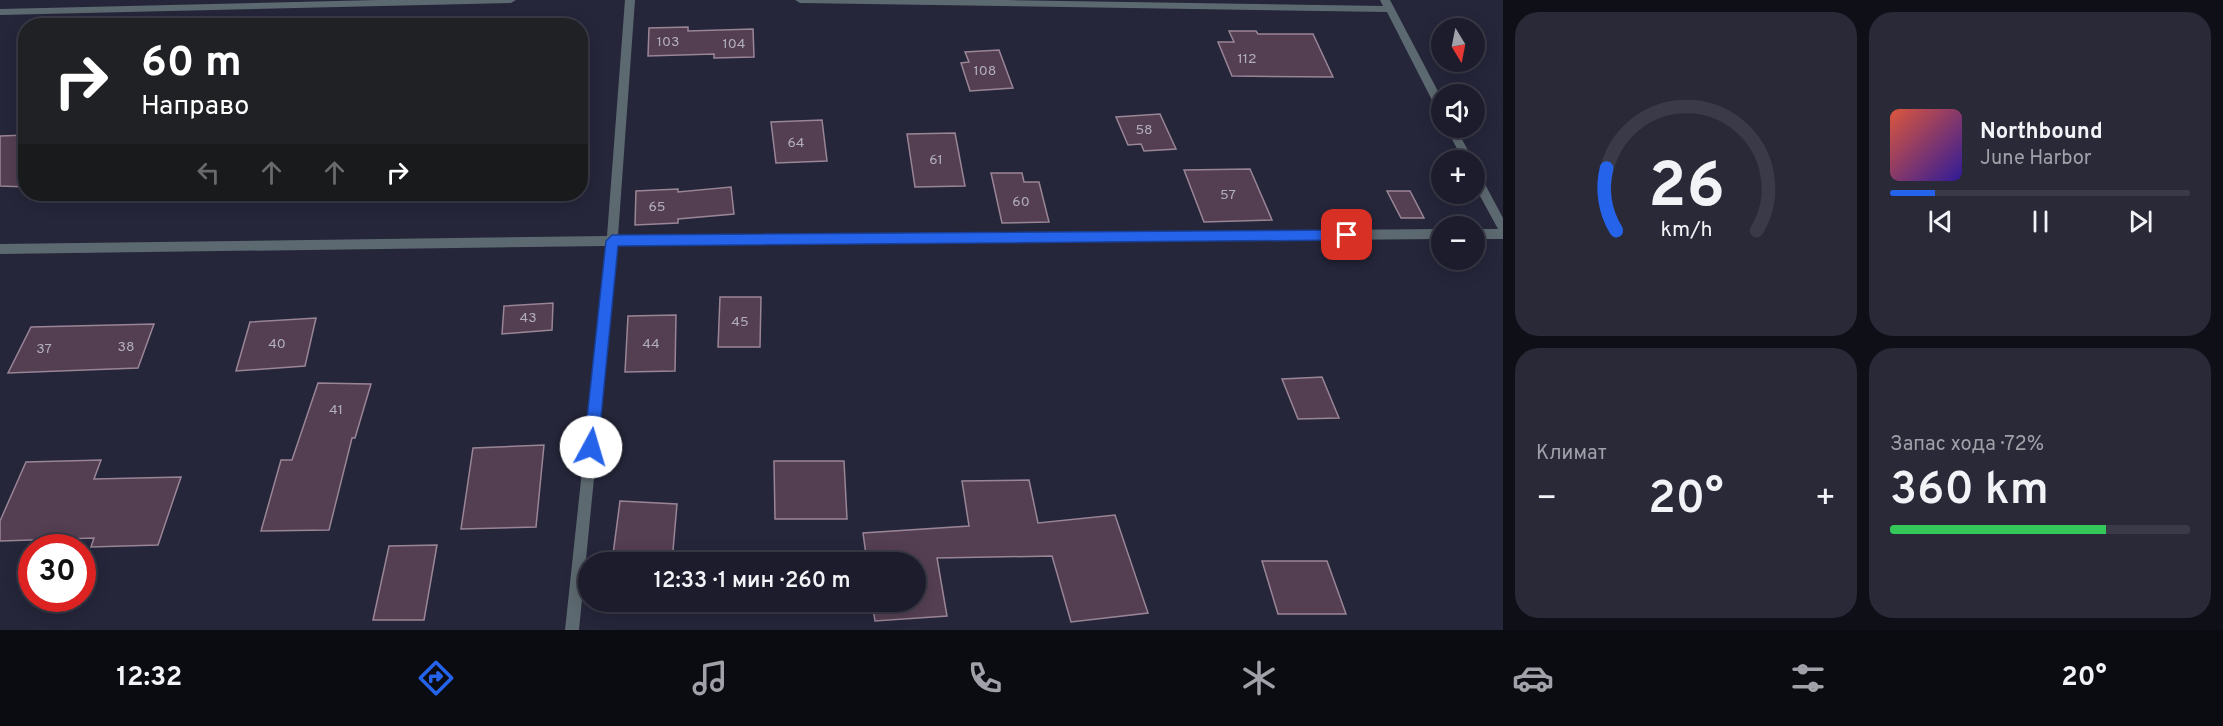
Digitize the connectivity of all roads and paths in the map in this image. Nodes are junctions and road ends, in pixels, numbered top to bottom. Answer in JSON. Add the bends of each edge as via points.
{"nodes":[{"id":1,"x":511,"y":0,"type":"edge"},
{"id":2,"x":630,"y":0,"type":"edge"},
{"id":3,"x":800,"y":0,"type":"edge"},
{"id":4,"x":1387,"y":5,"type":"edge"},
{"id":5,"x":0,"y":12,"type":"edge"},
{"id":6,"x":1431,"y":89,"type":"edge"},
{"id":7,"x":1485,"y":195,"type":"edge"},
{"id":8,"x":1503,"y":229,"type":"edge"},
{"id":9,"x":1431,"y":234,"type":"edge"},
{"id":10,"x":1485,"y":234,"type":"edge"},
{"id":11,"x":1503,"y":234,"type":"edge"},
{"id":12,"x":612,"y":241,"type":"junction"},
{"id":13,"x":0,"y":249,"type":"edge"},
{"id":14,"x":572,"y":630,"type":"edge"}],
"edges":[{"from":1,"to":5,"type":"street"},
{"from":2,"to":12,"type":"street"},
{"from":3,"to":4,"type":"street"},
{"from":4,"to":6,"type":"street"},
{"from":7,"to":8,"type":"street"},
{"from":9,"to":12,"type":"street"},
{"from":10,"to":11,"type":"street"},
{"from":12,"to":13,"type":"street"},
{"from":12,"to":14,"type":"street"}]}
